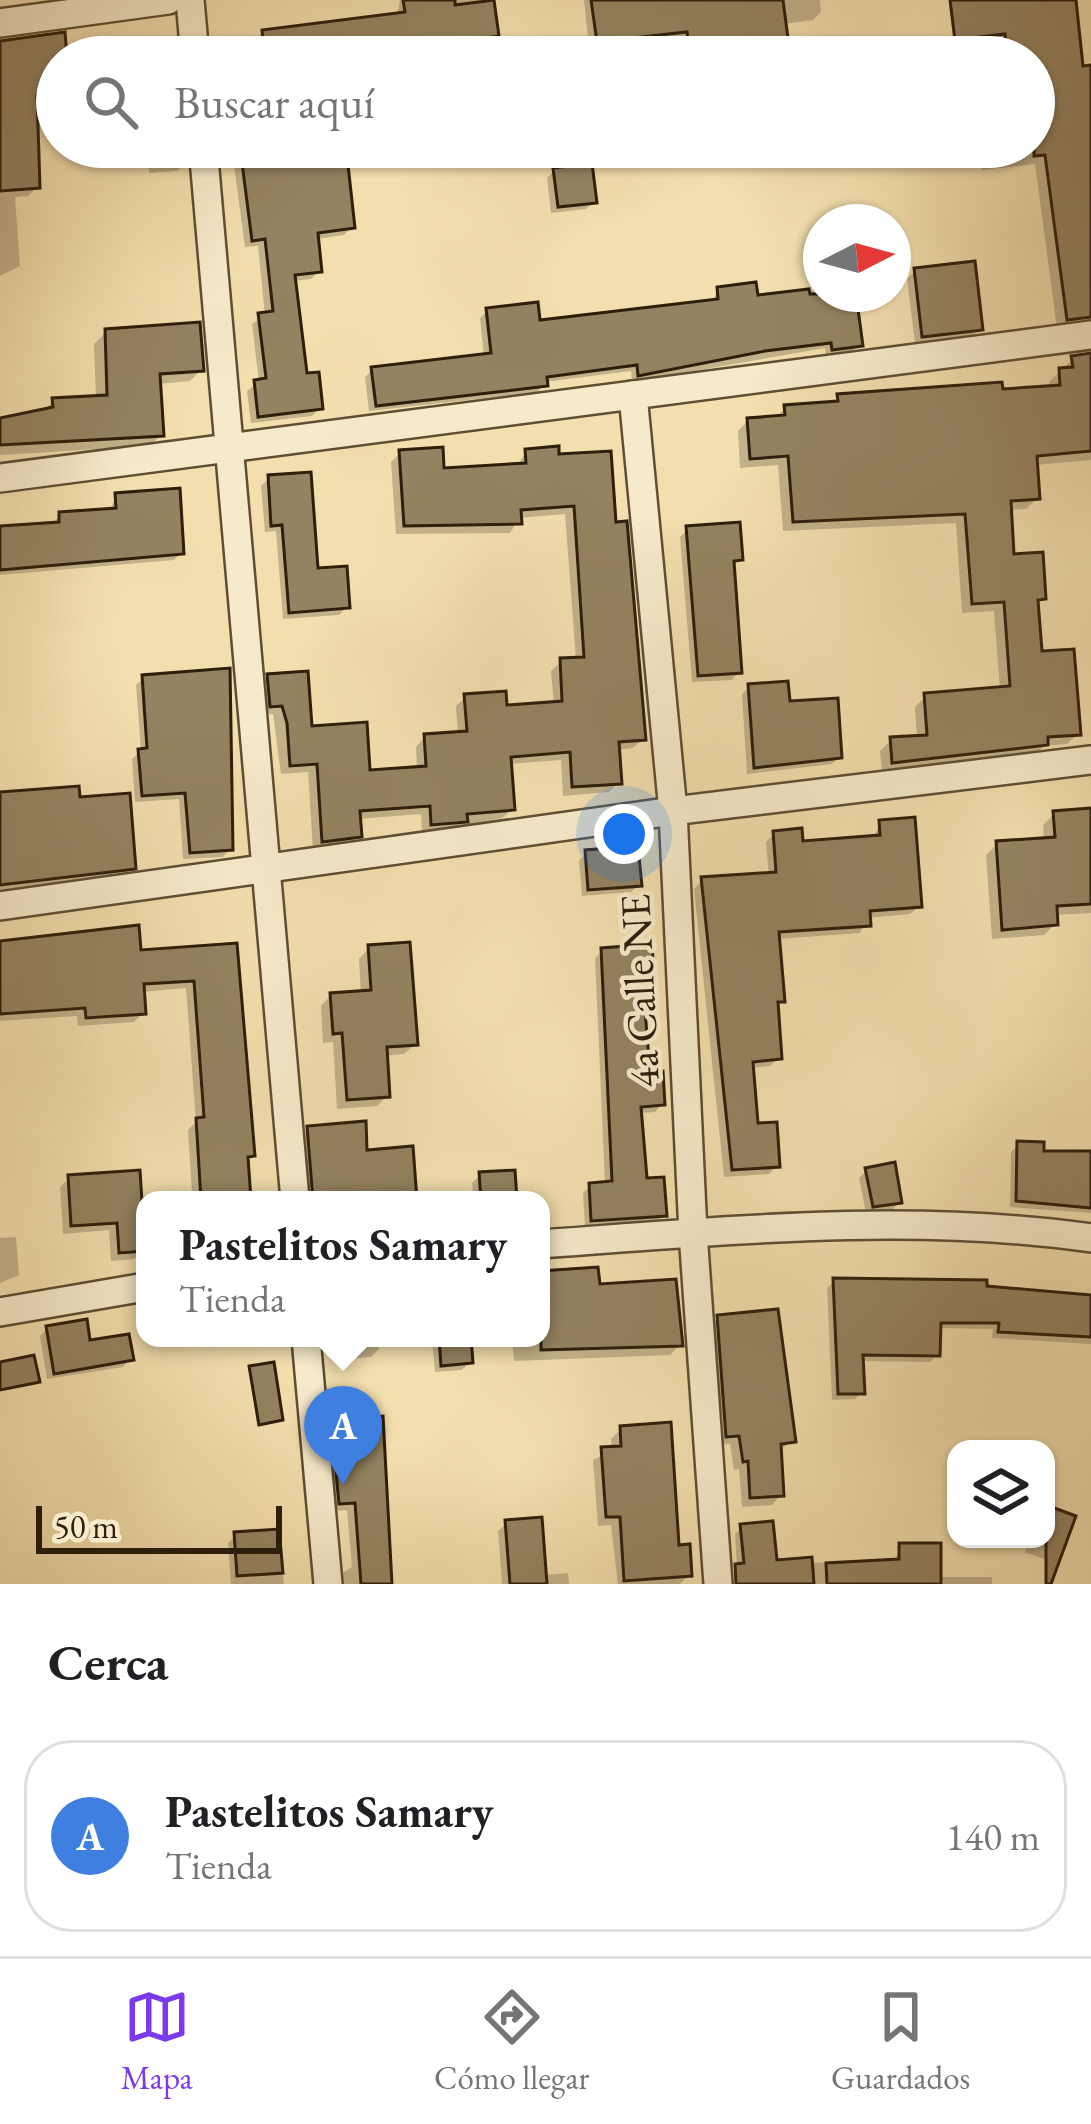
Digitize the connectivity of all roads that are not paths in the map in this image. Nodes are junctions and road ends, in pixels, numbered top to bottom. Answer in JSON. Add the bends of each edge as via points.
{"nodes":[{"id":1,"x":168,"y":0,"type":"edge"},
{"id":2,"x":190,"y":0,"type":"edge"},
{"id":3,"x":40,"y":9,"type":"edge"},
{"id":4,"x":0,"y":22,"type":"edge"},
{"id":5,"x":193,"y":36,"type":"edge"},
{"id":6,"x":205,"y":168,"type":"edge"},
{"id":7,"x":1091,"y":335,"type":"edge"},
{"id":8,"x":633,"y":395,"type":"junction"},
{"id":9,"x":229,"y":448,"type":"junction"},
{"id":10,"x":0,"y":478,"type":"edge"},
{"id":11,"x":1091,"y":760,"type":"edge"},
{"id":12,"x":673,"y":811,"type":"junction"},
{"id":13,"x":266,"y":871,"type":"junction"},
{"id":14,"x":0,"y":906,"type":"edge"},
{"id":15,"x":294,"y":1191,"type":"edge"},
{"id":16,"x":693,"y":1233,"type":"junction"},
{"id":17,"x":1091,"y":1238,"type":"edge"},
{"id":18,"x":550,"y":1243,"type":"edge"},
{"id":19,"x":136,"y":1289,"type":"edge"},
{"id":20,"x":0,"y":1312,"type":"edge"},
{"id":21,"x":308,"y":1347,"type":"edge"},
{"id":22,"x":328,"y":1584,"type":"edge"},
{"id":23,"x":718,"y":1584,"type":"edge"}],
"edges":[{"from":1,"to":3,"type":"street"},
{"from":2,"to":5,"type":"street"},
{"from":3,"to":4,"type":"street"},
{"from":6,"to":9,"type":"street"},
{"from":7,"to":8,"type":"street"},
{"from":8,"to":9,"type":"street"},
{"from":8,"to":12,"type":"street","name":"4a Calle NE"},
{"from":9,"to":10,"type":"street"},
{"from":9,"to":13,"type":"street"},
{"from":11,"to":12,"type":"street"},
{"from":12,"to":13,"type":"street"},
{"from":12,"to":16,"type":"street","name":"4a Calle NE"},
{"from":13,"to":14,"type":"street"},
{"from":13,"to":15,"type":"street"},
{"from":16,"to":17,"type":"street","via":[[1007,1226]]},
{"from":16,"to":18,"type":"street"},
{"from":16,"to":23,"type":"street","name":"4a Calle NE"},
{"from":19,"to":20,"type":"street"},
{"from":21,"to":22,"type":"street"}]}
